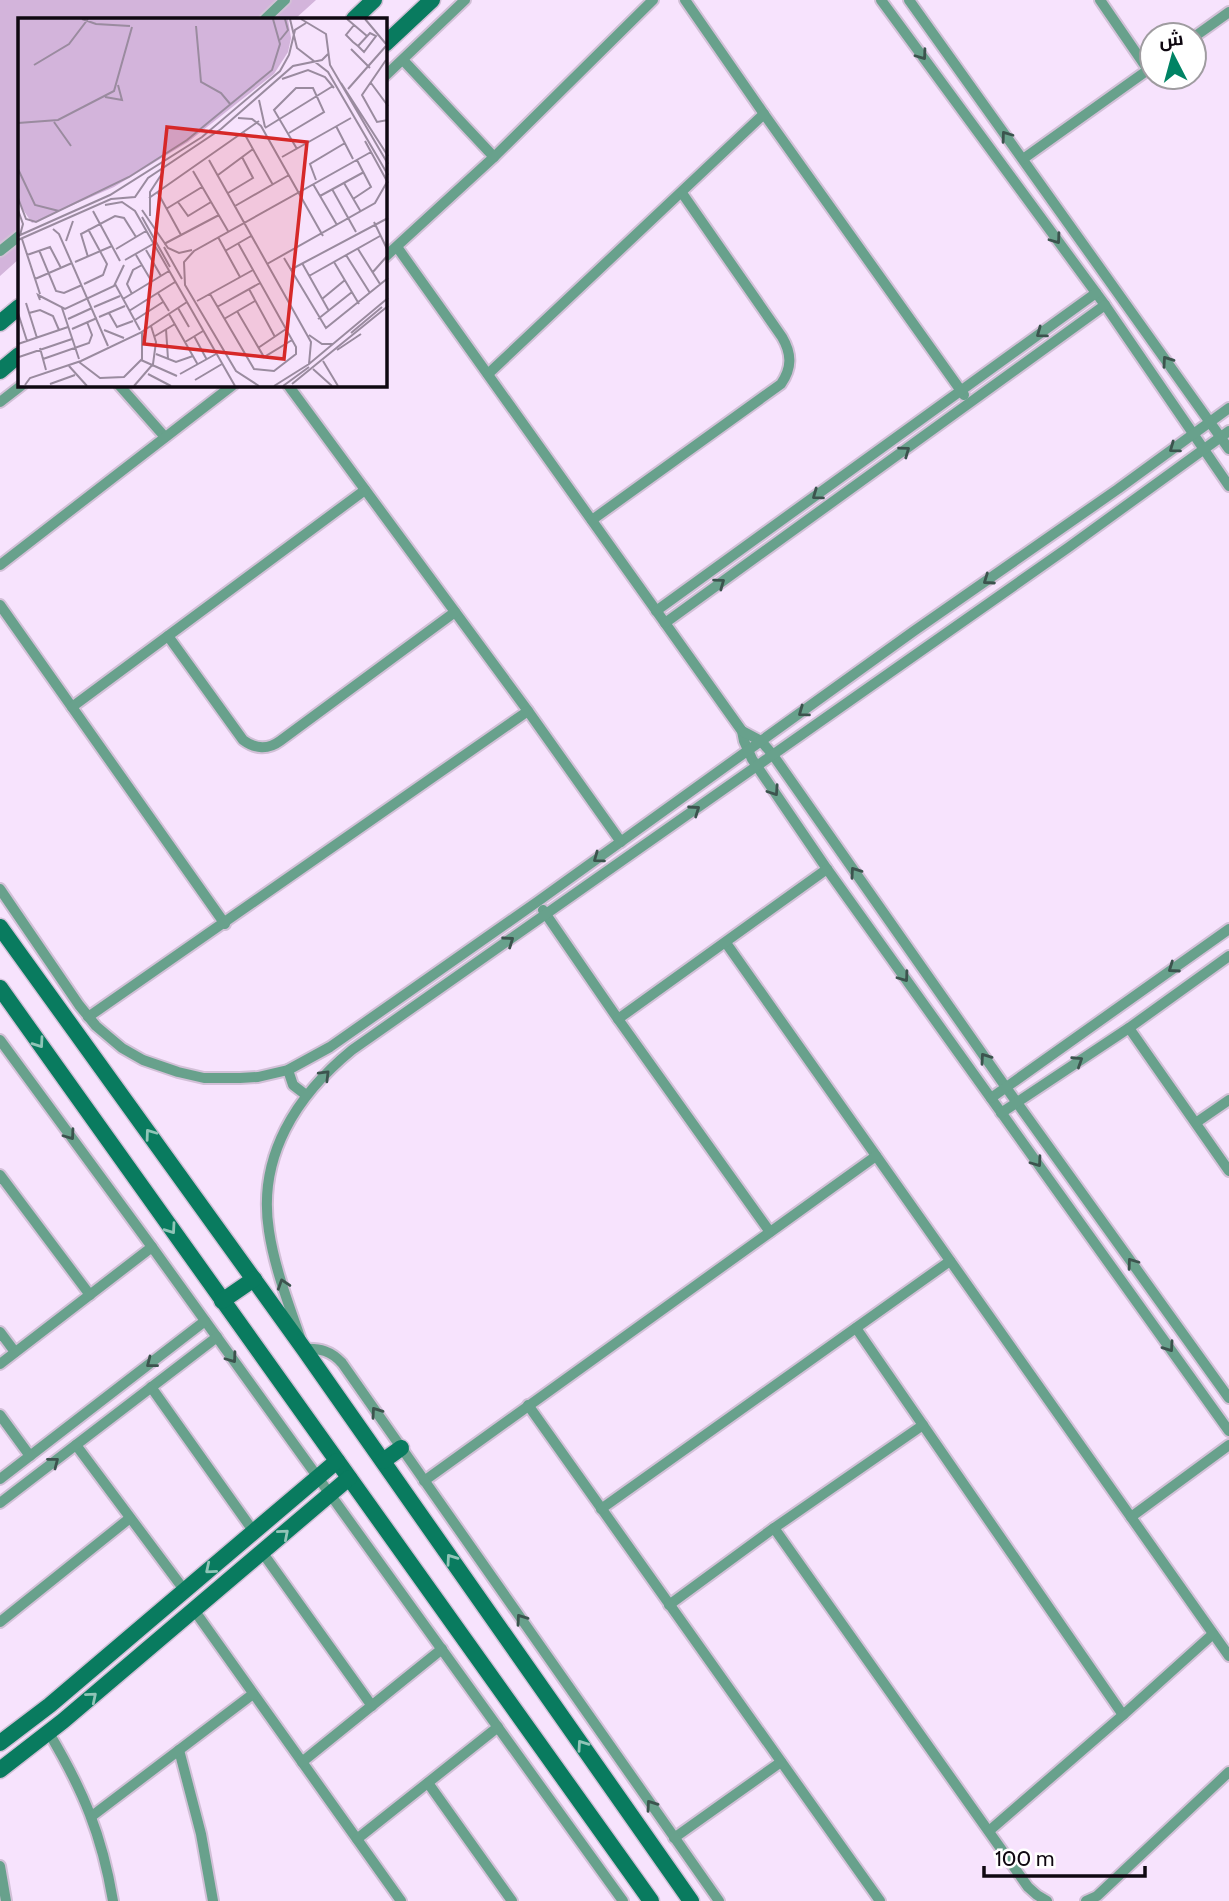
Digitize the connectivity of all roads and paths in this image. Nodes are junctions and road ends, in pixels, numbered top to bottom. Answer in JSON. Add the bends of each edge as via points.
{"nodes":[{"id":1,"x":285,"y":0,"type":"edge"},
{"id":2,"x":374,"y":0,"type":"edge"},
{"id":3,"x":432,"y":0,"type":"edge"},
{"id":4,"x":465,"y":0,"type":"edge"},
{"id":5,"x":653,"y":0,"type":"edge"},
{"id":6,"x":685,"y":0,"type":"edge"},
{"id":7,"x":881,"y":0,"type":"edge"},
{"id":8,"x":909,"y":0,"type":"edge"},
{"id":9,"x":1100,"y":0,"type":"edge"},
{"id":10,"x":1229,"y":12,"type":"edge"},
{"id":11,"x":266,"y":18,"type":"edge"},
{"id":12,"x":355,"y":18,"type":"edge"},
{"id":13,"x":1208,"y":27,"type":"edge"},
{"id":14,"x":387,"y":42,"type":"edge"},
{"id":15,"x":1138,"y":52,"type":"edge"},
{"id":16,"x":403,"y":60,"type":"junction"},
{"id":17,"x":387,"y":74,"type":"edge"},
{"id":18,"x":1138,"y":78,"type":"edge"},
{"id":19,"x":989,"y":112,"type":"junction"},
{"id":20,"x":764,"y":114,"type":"junction"},
{"id":21,"x":973,"y":125,"type":"junction"},
{"id":22,"x":494,"y":157,"type":"junction"},
{"id":23,"x":1023,"y":159,"type":"junction"},
{"id":24,"x":682,"y":193,"type":"junction"},
{"id":25,"x":18,"y":237,"type":"edge"},
{"id":26,"x":397,"y":247,"type":"junction"},
{"id":27,"x":0,"y":251,"type":"edge"},
{"id":28,"x":387,"y":255,"type":"edge"},
{"id":29,"x":1096,"y":293,"type":"junction"},
{"id":30,"x":1105,"y":305,"type":"junction"},
{"id":31,"x":18,"y":308,"type":"edge"},
{"id":32,"x":0,"y":323,"type":"edge"},
{"id":33,"x":18,"y":356,"type":"edge"},
{"id":34,"x":0,"y":371,"type":"edge"},
{"id":35,"x":488,"y":374,"type":"junction"},
{"id":36,"x":19,"y":387,"type":"edge"},
{"id":37,"x":121,"y":387,"type":"edge"},
{"id":38,"x":230,"y":387,"type":"edge"},
{"id":39,"x":289,"y":387,"type":"edge"},
{"id":40,"x":962,"y":391,"type":"junction"},
{"id":41,"x":0,"y":402,"type":"edge"},
{"id":42,"x":970,"y":404,"type":"junction"},
{"id":43,"x":1229,"y":408,"type":"edge"},
{"id":44,"x":1210,"y":422,"type":"junction"},
{"id":45,"x":1225,"y":434,"type":"edge"},
{"id":46,"x":1193,"y":435,"type":"junction"},
{"id":47,"x":165,"y":437,"type":"junction"},
{"id":48,"x":1229,"y":449,"type":"edge"},
{"id":49,"x":1203,"y":450,"type":"junction"},
{"id":50,"x":1229,"y":486,"type":"edge"},
{"id":51,"x":365,"y":490,"type":"junction"},
{"id":52,"x":592,"y":520,"type":"junction"},
{"id":53,"x":0,"y":565,"type":"edge"},
{"id":54,"x":0,"y":605,"type":"edge"},
{"id":55,"x":656,"y":611,"type":"junction"},
{"id":56,"x":455,"y":612,"type":"junction"},
{"id":57,"x":665,"y":623,"type":"junction"},
{"id":58,"x":168,"y":636,"type":"junction"},
{"id":59,"x":72,"y":707,"type":"junction"},
{"id":60,"x":528,"y":711,"type":"junction"},
{"id":61,"x":742,"y":731,"type":"junction"},
{"id":62,"x":761,"y":741,"type":"junction"},
{"id":63,"x":748,"y":751,"type":"junction"},
{"id":64,"x":774,"y":755,"type":"junction"},
{"id":65,"x":757,"y":766,"type":"junction"},
{"id":66,"x":621,"y":842,"type":"junction"},
{"id":67,"x":827,"y":869,"type":"junction"},
{"id":68,"x":0,"y":889,"type":"edge"},
{"id":69,"x":537,"y":902,"type":"junction"},
{"id":70,"x":546,"y":914,"type":"junction"},
{"id":71,"x":225,"y":924,"type":"junction"},
{"id":72,"x":0,"y":927,"type":"edge"},
{"id":73,"x":1229,"y":929,"type":"edge"},
{"id":74,"x":726,"y":943,"type":"junction"},
{"id":75,"x":1229,"y":956,"type":"edge"},
{"id":76,"x":0,"y":988,"type":"edge"},
{"id":77,"x":88,"y":1017,"type":"junction"},
{"id":78,"x":618,"y":1019,"type":"junction"},
{"id":79,"x":1129,"y":1028,"type":"junction"},
{"id":80,"x":0,"y":1041,"type":"edge"},
{"id":81,"x":288,"y":1070,"type":"junction"},
{"id":82,"x":1005,"y":1086,"type":"junction"},
{"id":83,"x":306,"y":1096,"type":"junction"},
{"id":84,"x":990,"y":1098,"type":"junction"},
{"id":85,"x":1229,"y":1100,"type":"edge"},
{"id":86,"x":1017,"y":1102,"type":"junction"},
{"id":87,"x":1001,"y":1113,"type":"junction"},
{"id":88,"x":1197,"y":1122,"type":"junction"},
{"id":89,"x":876,"y":1156,"type":"junction"},
{"id":90,"x":1229,"y":1171,"type":"edge"},
{"id":91,"x":0,"y":1175,"type":"edge"},
{"id":92,"x":770,"y":1232,"type":"junction"},
{"id":93,"x":152,"y":1247,"type":"junction"},
{"id":94,"x":950,"y":1261,"type":"junction"},
{"id":95,"x":254,"y":1279,"type":"junction"},
{"id":96,"x":90,"y":1295,"type":"junction"},
{"id":97,"x":222,"y":1301,"type":"junction"},
{"id":98,"x":205,"y":1321,"type":"junction"},
{"id":99,"x":856,"y":1328,"type":"junction"},
{"id":100,"x":0,"y":1332,"type":"edge"},
{"id":101,"x":217,"y":1337,"type":"junction"},
{"id":102,"x":304,"y":1349,"type":"junction"},
{"id":103,"x":15,"y":1352,"type":"junction"},
{"id":104,"x":0,"y":1363,"type":"edge"},
{"id":105,"x":151,"y":1387,"type":"junction"},
{"id":106,"x":1229,"y":1398,"type":"edge"},
{"id":107,"x":528,"y":1405,"type":"junction"},
{"id":108,"x":0,"y":1415,"type":"edge"},
{"id":109,"x":923,"y":1425,"type":"junction"},
{"id":110,"x":1229,"y":1431,"type":"edge"},
{"id":111,"x":76,"y":1445,"type":"junction"},
{"id":112,"x":1229,"y":1446,"type":"edge"},
{"id":113,"x":401,"y":1448,"type":"junction"},
{"id":114,"x":30,"y":1456,"type":"junction"},
{"id":115,"x":337,"y":1461,"type":"junction"},
{"id":116,"x":383,"y":1461,"type":"junction"},
{"id":117,"x":318,"y":1477,"type":"junction"},
{"id":118,"x":349,"y":1478,"type":"junction"},
{"id":119,"x":0,"y":1479,"type":"edge"},
{"id":120,"x":424,"y":1480,"type":"junction"},
{"id":121,"x":331,"y":1494,"type":"junction"},
{"id":122,"x":0,"y":1503,"type":"edge"},
{"id":123,"x":601,"y":1509,"type":"junction"},
{"id":124,"x":1131,"y":1517,"type":"junction"},
{"id":125,"x":130,"y":1518,"type":"junction"},
{"id":126,"x":775,"y":1528,"type":"junction"},
{"id":127,"x":254,"y":1532,"type":"junction"},
{"id":128,"x":262,"y":1552,"type":"junction"},
{"id":129,"x":185,"y":1591,"type":"junction"},
{"id":130,"x":669,"y":1605,"type":"junction"},
{"id":131,"x":194,"y":1610,"type":"junction"},
{"id":132,"x":0,"y":1622,"type":"edge"},
{"id":133,"x":1213,"y":1634,"type":"junction"},
{"id":134,"x":442,"y":1649,"type":"junction"},
{"id":135,"x":1229,"y":1656,"type":"edge"},
{"id":136,"x":253,"y":1694,"type":"junction"},
{"id":137,"x":50,"y":1705,"type":"junction"},
{"id":138,"x":372,"y":1706,"type":"junction"},
{"id":139,"x":1123,"y":1715,"type":"junction"},
{"id":140,"x":63,"y":1721,"type":"junction"},
{"id":141,"x":498,"y":1727,"type":"junction"},
{"id":142,"x":49,"y":1733,"type":"junction"},
{"id":143,"x":0,"y":1743,"type":"edge"},
{"id":144,"x":179,"y":1750,"type":"junction"},
{"id":145,"x":302,"y":1762,"type":"junction"},
{"id":146,"x":781,"y":1762,"type":"junction"},
{"id":147,"x":0,"y":1770,"type":"edge"},
{"id":148,"x":1229,"y":1772,"type":"edge"},
{"id":149,"x":428,"y":1783,"type":"junction"},
{"id":150,"x":92,"y":1816,"type":"junction"},
{"id":151,"x":989,"y":1831,"type":"junction"},
{"id":152,"x":674,"y":1838,"type":"junction"},
{"id":153,"x":357,"y":1839,"type":"junction"},
{"id":154,"x":0,"y":1866,"type":"edge"},
{"id":155,"x":6,"y":1901,"type":"edge"},
{"id":156,"x":113,"y":1901,"type":"edge"},
{"id":157,"x":213,"y":1901,"type":"edge"},
{"id":158,"x":401,"y":1901,"type":"edge"},
{"id":159,"x":512,"y":1901,"type":"edge"},
{"id":160,"x":623,"y":1901,"type":"edge"},
{"id":161,"x":651,"y":1901,"type":"edge"},
{"id":162,"x":691,"y":1901,"type":"edge"},
{"id":163,"x":719,"y":1901,"type":"edge"},
{"id":164,"x":880,"y":1901,"type":"edge"},
{"id":165,"x":1047,"y":1901,"type":"edge"},
{"id":166,"x":1086,"y":1901,"type":"edge"}],
"edges":[{"from":1,"to":11,"type":"street"},
{"from":2,"to":12,"type":"street"},
{"from":3,"to":14,"type":"street"},
{"from":4,"to":16,"type":"street"},
{"from":5,"to":22,"type":"street"},
{"from":6,"to":20,"type":"street"},
{"from":7,"to":21,"type":"street","one_way":true},
{"from":8,"to":19,"type":"street"},
{"from":9,"to":15,"type":"street"},
{"from":10,"to":13,"type":"street"},
{"from":16,"to":17,"type":"street"},
{"from":16,"to":22,"type":"street"},
{"from":18,"to":23,"type":"street"},
{"from":19,"to":21,"type":"street"},
{"from":23,"to":19,"type":"street","one_way":true},
{"from":20,"to":24,"type":"street"},
{"from":20,"to":40,"type":"street"},
{"from":21,"to":29,"type":"street","one_way":true},
{"from":22,"to":26,"type":"street"},
{"from":44,"to":23,"type":"street","one_way":true},
{"from":24,"to":35,"type":"street"},
{"from":24,"to":52,"type":"street","via":[[782,337],[790,366],[781,384]]},
{"from":25,"to":27,"type":"street"},
{"from":26,"to":28,"type":"street"},
{"from":26,"to":35,"type":"street"},
{"from":29,"to":30,"type":"street"},
{"from":29,"to":40,"type":"street","one_way":true},
{"from":30,"to":42,"type":"street"},
{"from":30,"to":46,"type":"street"},
{"from":31,"to":32,"type":"street"},
{"from":33,"to":34,"type":"street"},
{"from":35,"to":52,"type":"street"},
{"from":36,"to":41,"type":"street"},
{"from":37,"to":47,"type":"street"},
{"from":38,"to":47,"type":"street"},
{"from":39,"to":51,"type":"street"},
{"from":40,"to":42,"type":"street"},
{"from":40,"to":55,"type":"street","one_way":true},
{"from":57,"to":42,"type":"street","one_way":true},
{"from":43,"to":44,"type":"street"},
{"from":44,"to":45,"type":"street"},
{"from":44,"to":46,"type":"street"},
{"from":45,"to":48,"type":"street"},
{"from":45,"to":49,"type":"street"},
{"from":46,"to":49,"type":"street"},
{"from":46,"to":62,"type":"street","one_way":true},
{"from":47,"to":53,"type":"street"},
{"from":49,"to":50,"type":"street"},
{"from":49,"to":64,"type":"street"},
{"from":51,"to":56,"type":"street"},
{"from":51,"to":58,"type":"street"},
{"from":52,"to":55,"type":"street"},
{"from":54,"to":59,"type":"street"},
{"from":55,"to":57,"type":"street"},
{"from":56,"to":58,"type":"street","via":[[280,741],[263,748],[243,740]]},
{"from":56,"to":60,"type":"street"},
{"from":57,"to":61,"type":"street"},
{"from":58,"to":59,"type":"street"},
{"from":59,"to":71,"type":"street"},
{"from":60,"to":66,"type":"street"},
{"from":60,"to":71,"type":"street"},
{"from":61,"to":62,"type":"street"},
{"from":61,"to":63,"type":"street"},
{"from":62,"to":63,"type":"street"},
{"from":62,"to":64,"type":"street"},
{"from":63,"to":65,"type":"street"},
{"from":63,"to":66,"type":"street"},
{"from":64,"to":65,"type":"street"},
{"from":82,"to":64,"type":"street","one_way":true},
{"from":65,"to":67,"type":"street","one_way":true},
{"from":70,"to":65,"type":"street","one_way":true},
{"from":66,"to":69,"type":"street","one_way":true},
{"from":67,"to":74,"type":"street"},
{"from":67,"to":84,"type":"street","one_way":true},
{"from":68,"to":77,"type":"street"},
{"from":69,"to":70,"type":"street"},
{"from":69,"to":81,"type":"street","via":[[330,1047]]},
{"from":70,"to":78,"type":"street"},
{"from":83,"to":70,"type":"street","one_way":true,"via":[[352,1050]]},
{"from":71,"to":77,"type":"street"},
{"from":95,"to":72,"type":"street","one_way":true},
{"from":73,"to":82,"type":"street","one_way":true},
{"from":74,"to":78,"type":"street"},
{"from":74,"to":89,"type":"street"},
{"from":75,"to":79,"type":"street"},
{"from":76,"to":97,"type":"street","one_way":true},
{"from":77,"to":81,"type":"street","via":[[122,1048],[178,1073],[231,1079]]},
{"from":78,"to":92,"type":"street"},
{"from":86,"to":79,"type":"street","one_way":true},
{"from":79,"to":88,"type":"street"},
{"from":80,"to":93,"type":"street","one_way":true},
{"from":81,"to":83,"type":"street","via":[[293,1085]]},
{"from":82,"to":84,"type":"street"},
{"from":82,"to":86,"type":"street"},
{"from":102,"to":83,"type":"street","one_way":true,"via":[[272,1247],[267,1205],[276,1149]]},
{"from":84,"to":87,"type":"street"},
{"from":85,"to":88,"type":"street"},
{"from":86,"to":87,"type":"street"},
{"from":106,"to":86,"type":"street","one_way":true},
{"from":87,"to":110,"type":"street","one_way":true},
{"from":88,"to":90,"type":"street"},
{"from":89,"to":92,"type":"street"},
{"from":89,"to":94,"type":"street"},
{"from":91,"to":96,"type":"street"},
{"from":92,"to":107,"type":"street"},
{"from":93,"to":96,"type":"street"},
{"from":93,"to":98,"type":"street"},
{"from":94,"to":99,"type":"street"},
{"from":94,"to":124,"type":"street"},
{"from":95,"to":97,"type":"street"},
{"from":95,"to":102,"type":"street"},
{"from":96,"to":103,"type":"street"},
{"from":97,"to":115,"type":"street"},
{"from":98,"to":101,"type":"street"},
{"from":98,"to":114,"type":"street","one_way":true},
{"from":99,"to":109,"type":"street"},
{"from":99,"to":123,"type":"street"},
{"from":100,"to":103,"type":"street"},
{"from":101,"to":105,"type":"street"},
{"from":101,"to":117,"type":"street","one_way":true},
{"from":113,"to":102,"type":"street","one_way":true,"via":[[337,1358],[319,1349]]},
{"from":102,"to":116,"type":"street"},
{"from":103,"to":104,"type":"street"},
{"from":105,"to":111,"type":"street"},
{"from":105,"to":127,"type":"street"},
{"from":107,"to":120,"type":"street"},
{"from":107,"to":123,"type":"street"},
{"from":108,"to":114,"type":"street"},
{"from":109,"to":126,"type":"street"},
{"from":109,"to":139,"type":"street"},
{"from":122,"to":111,"type":"street","one_way":true},
{"from":111,"to":125,"type":"street"},
{"from":112,"to":124,"type":"street"},
{"from":113,"to":116,"type":"street"},
{"from":113,"to":120,"type":"street"},
{"from":114,"to":119,"type":"street"},
{"from":115,"to":117,"type":"street"},
{"from":115,"to":118,"type":"street"},
{"from":162,"to":116,"type":"street","one_way":true},
{"from":117,"to":121,"type":"street"},
{"from":117,"to":127,"type":"street"},
{"from":118,"to":121,"type":"street"},
{"from":118,"to":161,"type":"street"},
{"from":152,"to":120,"type":"street","one_way":true},
{"from":128,"to":121,"type":"street","one_way":true},
{"from":121,"to":134,"type":"street"},
{"from":123,"to":130,"type":"street"},
{"from":124,"to":133,"type":"street"},
{"from":125,"to":129,"type":"street"},
{"from":125,"to":132,"type":"street"},
{"from":126,"to":130,"type":"street"},
{"from":126,"to":151,"type":"street"},
{"from":127,"to":129,"type":"street","one_way":true},
{"from":128,"to":131,"type":"street"},
{"from":128,"to":138,"type":"street"},
{"from":129,"to":137,"type":"street"},
{"from":130,"to":146,"type":"street"},
{"from":131,"to":136,"type":"street"},
{"from":140,"to":131,"type":"street","one_way":true},
{"from":133,"to":135,"type":"street"},
{"from":133,"to":139,"type":"street"},
{"from":134,"to":138,"type":"street"},
{"from":134,"to":141,"type":"street"},
{"from":136,"to":144,"type":"street"},
{"from":136,"to":145,"type":"street"},
{"from":137,"to":140,"type":"street"},
{"from":137,"to":143,"type":"street"},
{"from":138,"to":145,"type":"street"},
{"from":139,"to":151,"type":"street"},
{"from":140,"to":142,"type":"street"},
{"from":141,"to":149,"type":"street"},
{"from":141,"to":160,"type":"street"},
{"from":142,"to":147,"type":"street"},
{"from":142,"to":150,"type":"street"},
{"from":144,"to":150,"type":"street"},
{"from":144,"to":157,"type":"street"},
{"from":145,"to":153,"type":"street"},
{"from":146,"to":152,"type":"street"},
{"from":146,"to":164,"type":"street"},
{"from":148,"to":166,"type":"street","via":[[1097,1896]]},
{"from":149,"to":153,"type":"street"},
{"from":149,"to":159,"type":"street"},
{"from":150,"to":156,"type":"street"},
{"from":151,"to":165,"type":"street","via":[[1028,1887]]},
{"from":152,"to":163,"type":"street"},
{"from":153,"to":158,"type":"street"},
{"from":154,"to":155,"type":"street"}]}
